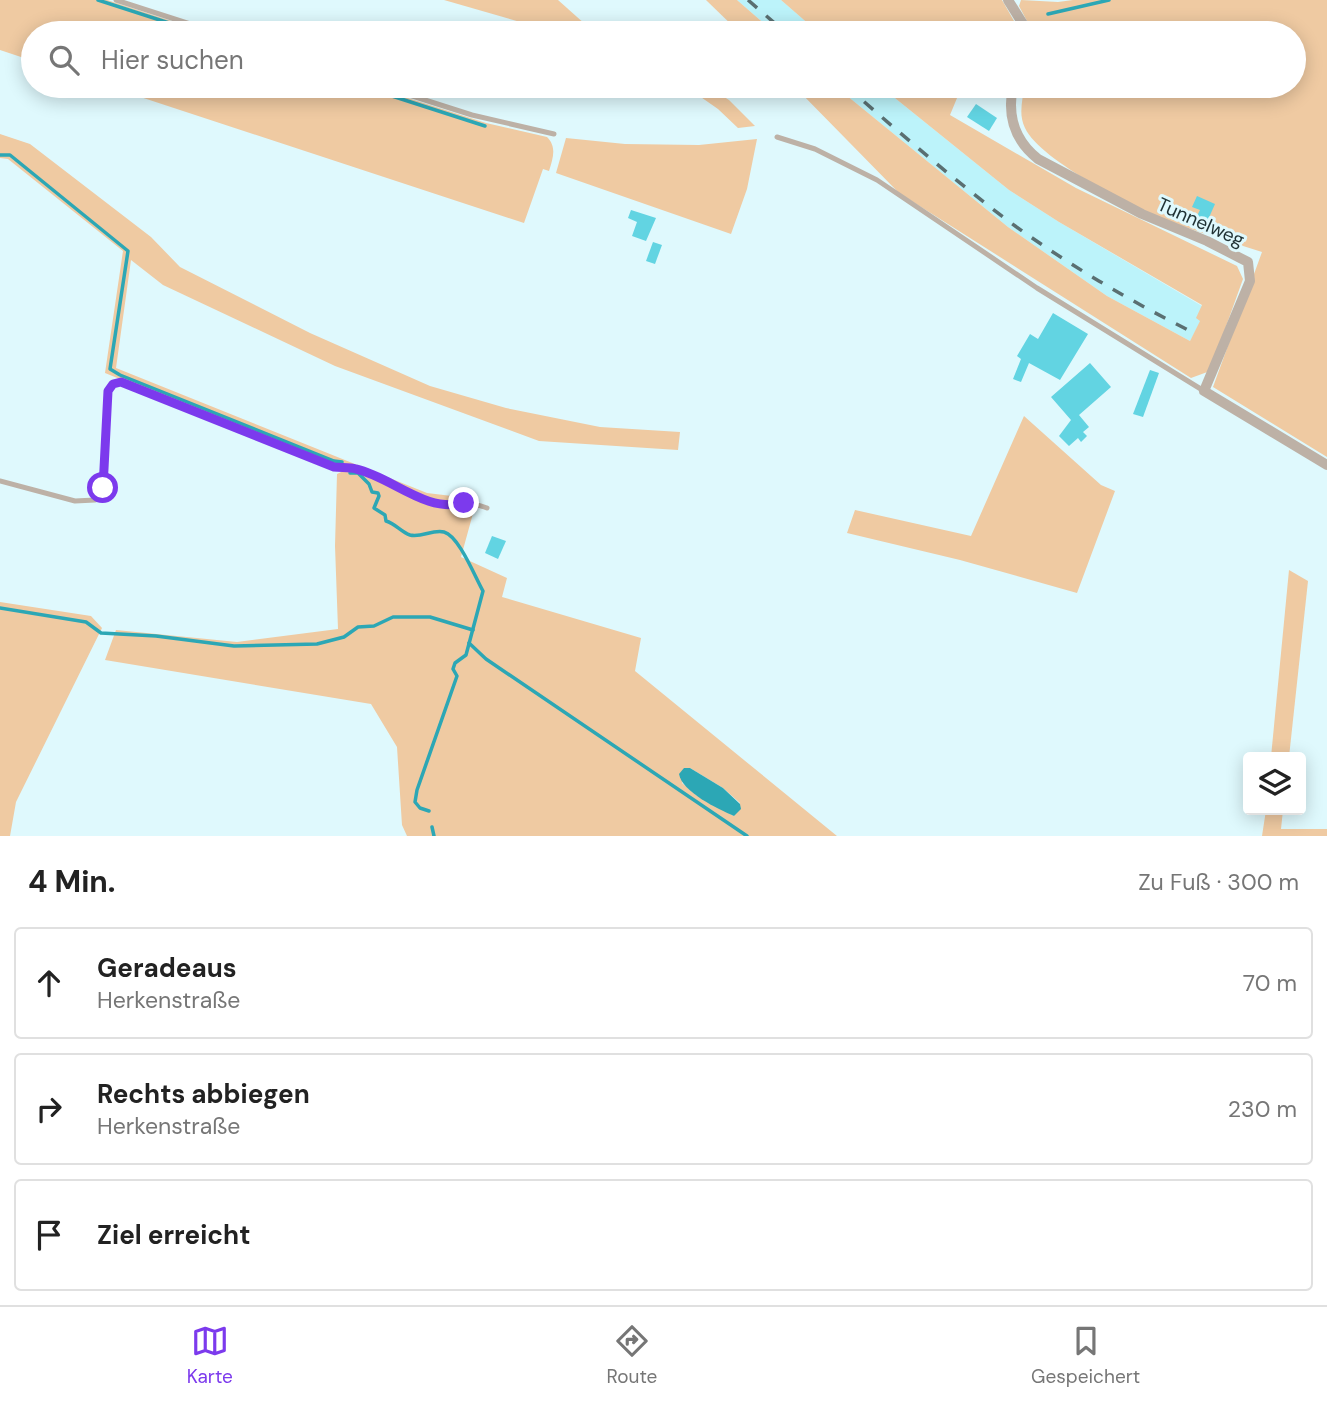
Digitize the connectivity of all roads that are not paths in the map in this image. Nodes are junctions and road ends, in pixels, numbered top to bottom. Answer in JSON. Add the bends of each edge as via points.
{"nodes":[{"id":1,"x":116,"y":0,"type":"edge"},
{"id":2,"x":1008,"y":0,"type":"edge"},
{"id":3,"x":181,"y":21,"type":"edge"},
{"id":4,"x":1021,"y":21,"type":"edge"},
{"id":5,"x":419,"y":98,"type":"edge"},
{"id":6,"x":1011,"y":98,"type":"edge"},
{"id":7,"x":554,"y":134,"type":"dead end"},
{"id":8,"x":777,"y":137,"type":"dead end"},
{"id":9,"x":1204,"y":391,"type":"junction"},
{"id":10,"x":1327,"y":465,"type":"edge"},
{"id":11,"x":0,"y":481,"type":"edge"},
{"id":12,"x":487,"y":508,"type":"dead end"}],
"edges":[{"from":1,"to":3,"type":"lane"},
{"from":2,"to":4,"type":"street"},
{"from":5,"to":7,"type":"lane"},
{"from":6,"to":9,"type":"street","name":"Tunnelweg","via":[[1011,120],[1032,154],[1142,215],[1248,262],[1250,281]]},
{"from":8,"to":9,"type":"lane","via":[[815,149],[877,180],[1037,288]]},
{"from":9,"to":10,"type":"street"},
{"from":11,"to":12,"type":"lane","via":[[75,501],[95,500],[103,488],[108,391],[121,382],[334,467],[355,468],[422,498],[444,505]]}]}
